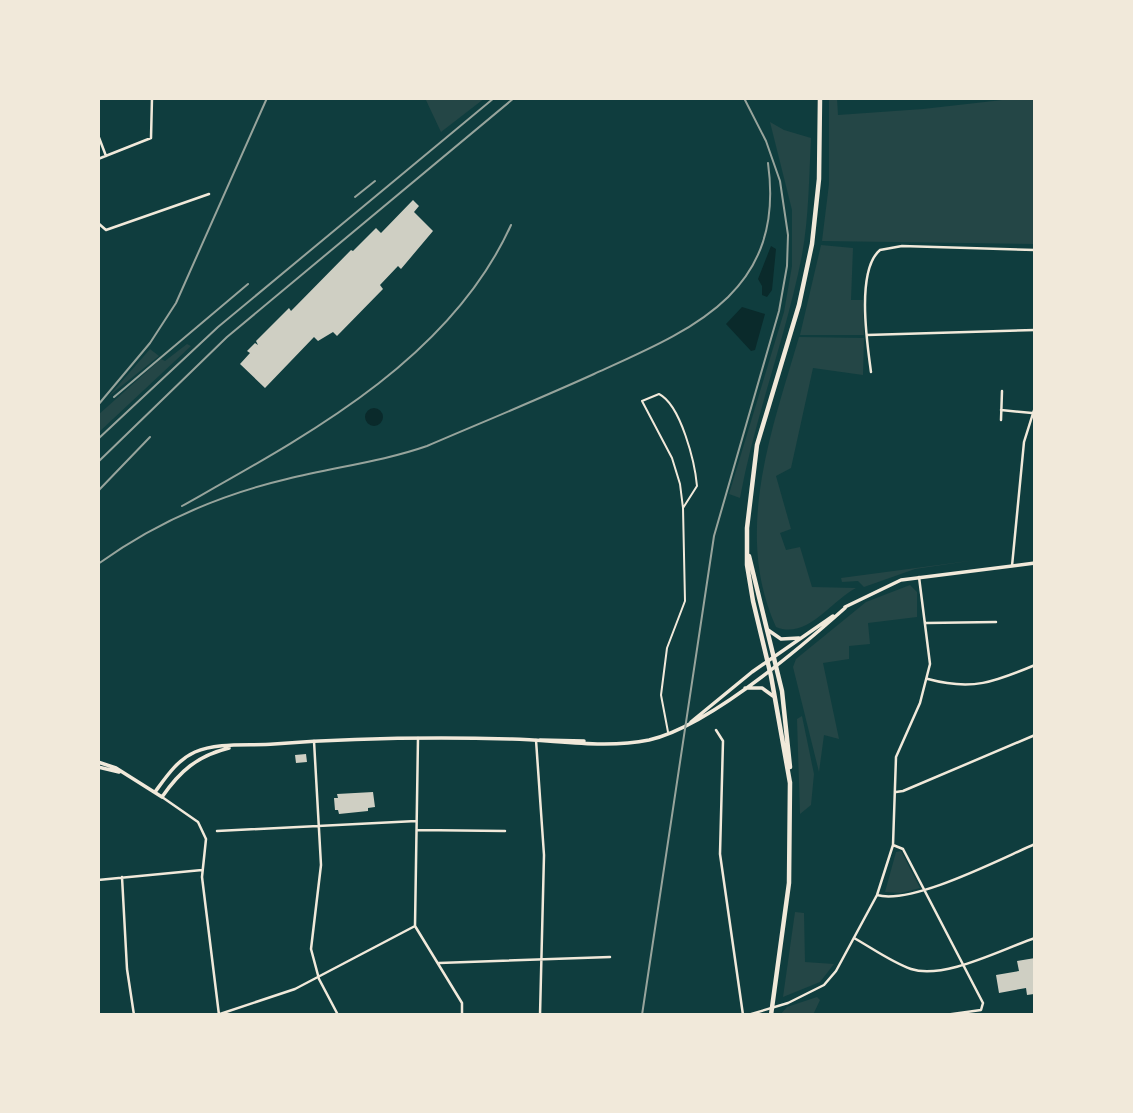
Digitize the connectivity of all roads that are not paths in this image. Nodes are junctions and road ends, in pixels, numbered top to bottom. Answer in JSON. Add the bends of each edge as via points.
{"nodes":[{"id":1,"x":152,"y":98,"type":"edge"},
{"id":2,"x":820,"y":98,"type":"edge"},
{"id":3,"x":98,"y":135,"type":"edge"},
{"id":4,"x":106,"y":156,"type":"junction"},
{"id":5,"x":98,"y":159,"type":"edge"},
{"id":6,"x":209,"y":194,"type":"dead end"},
{"id":7,"x":98,"y":223,"type":"edge"},
{"id":8,"x":1035,"y":250,"type":"edge"},
{"id":9,"x":1035,"y":330,"type":"edge"},
{"id":10,"x":867,"y":335,"type":"junction"},
{"id":11,"x":871,"y":372,"type":"dead end"},
{"id":12,"x":1002,"y":391,"type":"dead end"},
{"id":13,"x":1035,"y":407,"type":"edge"},
{"id":14,"x":1001,"y":410,"type":"junction"},
{"id":15,"x":1033,"y":413,"type":"junction"},
{"id":16,"x":1001,"y":420,"type":"dead end"},
{"id":17,"x":683,"y":508,"type":"junction"},
{"id":18,"x":747,"y":548,"type":"junction"},
{"id":19,"x":1035,"y":563,"type":"edge"},
{"id":20,"x":1012,"y":566,"type":"junction"},
{"id":21,"x":919,"y":577,"type":"junction"},
{"id":22,"x":845,"y":608,"type":"junction"},
{"id":23,"x":996,"y":622,"type":"dead end"},
{"id":24,"x":926,"y":623,"type":"junction"},
{"id":25,"x":768,"y":630,"type":"junction"},
{"id":26,"x":801,"y":638,"type":"junction"},
{"id":27,"x":774,"y":656,"type":"junction"},
{"id":28,"x":767,"y":662,"type":"junction"},
{"id":29,"x":776,"y":665,"type":"junction"},
{"id":30,"x":1035,"y":665,"type":"edge"},
{"id":31,"x":769,"y":669,"type":"junction"},
{"id":32,"x":928,"y":679,"type":"junction"},
{"id":33,"x":737,"y":692,"type":"junction"},
{"id":34,"x":775,"y":698,"type":"junction"},
{"id":35,"x":689,"y":724,"type":"junction"},
{"id":36,"x":716,"y":730,"type":"dead end"},
{"id":37,"x":669,"y":733,"type":"junction"},
{"id":38,"x":1035,"y":735,"type":"edge"},
{"id":39,"x":418,"y":737,"type":"junction"},
{"id":40,"x":538,"y":740,"type":"junction"},
{"id":41,"x":314,"y":741,"type":"junction"},
{"id":42,"x":234,"y":747,"type":"junction"},
{"id":43,"x":98,"y":762,"type":"edge"},
{"id":44,"x":98,"y":767,"type":"edge"},
{"id":45,"x":119,"y":772,"type":"junction"},
{"id":46,"x":790,"y":783,"type":"junction"},
{"id":47,"x":895,"y":792,"type":"junction"},
{"id":48,"x":155,"y":793,"type":"junction"},
{"id":49,"x":162,"y":797,"type":"junction"},
{"id":50,"x":416,"y":821,"type":"junction"},
{"id":51,"x":320,"y":826,"type":"junction"},
{"id":52,"x":416,"y":830,"type":"junction"},
{"id":53,"x":217,"y":831,"type":"dead end"},
{"id":54,"x":505,"y":831,"type":"dead end"},
{"id":55,"x":1035,"y":844,"type":"edge"},
{"id":56,"x":893,"y":845,"type":"junction"},
{"id":57,"x":202,"y":870,"type":"junction"},
{"id":58,"x":122,"y":877,"type":"junction"},
{"id":59,"x":98,"y":880,"type":"edge"},
{"id":60,"x":925,"y":890,"type":"junction"},
{"id":61,"x":877,"y":895,"type":"junction"},
{"id":62,"x":415,"y":926,"type":"junction"},
{"id":63,"x":854,"y":938,"type":"junction"},
{"id":64,"x":1035,"y":938,"type":"edge"},
{"id":65,"x":610,"y":957,"type":"dead end"},
{"id":66,"x":542,"y":958,"type":"junction"},
{"id":67,"x":439,"y":963,"type":"junction"},
{"id":68,"x":964,"y":965,"type":"junction"},
{"id":69,"x":319,"y":979,"type":"junction"},
{"id":70,"x":134,"y":1015,"type":"edge"},
{"id":71,"x":219,"y":1015,"type":"edge"},
{"id":72,"x":338,"y":1015,"type":"edge"},
{"id":73,"x":462,"y":1015,"type":"edge"},
{"id":74,"x":540,"y":1015,"type":"edge"},
{"id":75,"x":745,"y":1015,"type":"edge"},
{"id":76,"x":771,"y":1015,"type":"edge"},
{"id":77,"x":945,"y":1015,"type":"edge"}],
"edges":[{"from":1,"to":4,"type":"street","via":[[151,138]]},
{"from":2,"to":18,"type":"main road","via":[[812,244],[757,445]]},
{"from":3,"to":4,"type":"street"},
{"from":4,"to":5,"type":"street"},
{"from":6,"to":7,"type":"street","via":[[106,230]]},
{"from":8,"to":10,"type":"street","via":[[902,246],[880,250],[867,269]]},
{"from":9,"to":10,"type":"street"},
{"from":10,"to":11,"type":"street"},
{"from":12,"to":14,"type":"street"},
{"from":13,"to":15,"type":"street"},
{"from":14,"to":15,"type":"street"},
{"from":14,"to":16,"type":"street"},
{"from":15,"to":20,"type":"street","via":[[1024,442]]},
{"from":17,"to":17,"type":"lane","via":[[672,458],[642,401],[654,395],[668,401],[690,446],[697,486]]},
{"from":17,"to":37,"type":"lane","via":[[685,601],[667,649],[661,695]]},
{"from":18,"to":25,"type":"main road"},
{"from":18,"to":28,"type":"main road"},
{"from":19,"to":20,"type":"street"},
{"from":20,"to":21,"type":"street"},
{"from":21,"to":22,"type":"street","via":[[881,588]]},
{"from":21,"to":24,"type":"street"},
{"from":22,"to":26,"type":"street"},
{"from":22,"to":29,"type":"street"},
{"from":23,"to":24,"type":"street"},
{"from":24,"to":32,"type":"street"},
{"from":25,"to":26,"type":"street","via":[[781,639]]},
{"from":25,"to":27,"type":"main road"},
{"from":26,"to":27,"type":"street"},
{"from":27,"to":28,"type":"street"},
{"from":27,"to":29,"type":"main road"},
{"from":28,"to":31,"type":"main road"},
{"from":28,"to":35,"type":"street"},
{"from":29,"to":31,"type":"street"},
{"from":29,"to":46,"type":"main road","via":[[788,723]]},
{"from":30,"to":32,"type":"street","via":[[989,684],[944,684]]},
{"from":31,"to":33,"type":"street"},
{"from":31,"to":34,"type":"main road"},
{"from":32,"to":47,"type":"street","via":[[896,757]]},
{"from":33,"to":34,"type":"street","via":[[757,687]]},
{"from":33,"to":35,"type":"street"},
{"from":34,"to":46,"type":"main road"},
{"from":35,"to":37,"type":"street"},
{"from":36,"to":75,"type":"street","via":[[723,741],[720,854]]},
{"from":37,"to":40,"type":"street","via":[[642,741]]},
{"from":38,"to":47,"type":"street"},
{"from":39,"to":40,"type":"street"},
{"from":39,"to":41,"type":"street"},
{"from":39,"to":50,"type":"street"},
{"from":40,"to":66,"type":"street","via":[[544,855]]},
{"from":41,"to":42,"type":"street"},
{"from":41,"to":51,"type":"street"},
{"from":42,"to":48,"type":"street","via":[[189,755]]},
{"from":42,"to":49,"type":"street","via":[[193,762]]},
{"from":43,"to":45,"type":"street"},
{"from":44,"to":45,"type":"street"},
{"from":45,"to":48,"type":"street"},
{"from":46,"to":76,"type":"main road","via":[[789,883]]},
{"from":47,"to":56,"type":"street"},
{"from":48,"to":49,"type":"street"},
{"from":49,"to":57,"type":"street","via":[[203,831],[207,841]]},
{"from":50,"to":51,"type":"street"},
{"from":50,"to":52,"type":"street"},
{"from":51,"to":53,"type":"street"},
{"from":51,"to":69,"type":"street","via":[[321,865],[311,942]]},
{"from":52,"to":54,"type":"street"},
{"from":52,"to":62,"type":"street"},
{"from":55,"to":60,"type":"street"},
{"from":56,"to":60,"type":"street","via":[[904,849]]},
{"from":56,"to":61,"type":"street"},
{"from":57,"to":58,"type":"street"},
{"from":57,"to":71,"type":"street"},
{"from":58,"to":59,"type":"street"},
{"from":58,"to":70,"type":"street","via":[[125,955]]},
{"from":60,"to":61,"type":"street"},
{"from":60,"to":68,"type":"street"},
{"from":61,"to":63,"type":"street"},
{"from":62,"to":67,"type":"street"},
{"from":62,"to":69,"type":"street"},
{"from":63,"to":68,"type":"street","via":[[918,971],[940,972]]},
{"from":63,"to":75,"type":"street","via":[[830,979],[811,994]]},
{"from":64,"to":68,"type":"street"},
{"from":65,"to":66,"type":"street"},
{"from":66,"to":67,"type":"street"},
{"from":66,"to":74,"type":"street"},
{"from":67,"to":73,"type":"street","via":[[462,1003]]},
{"from":68,"to":77,"type":"street","via":[[984,1008]]},
{"from":69,"to":71,"type":"street"},
{"from":69,"to":72,"type":"street"}]}
